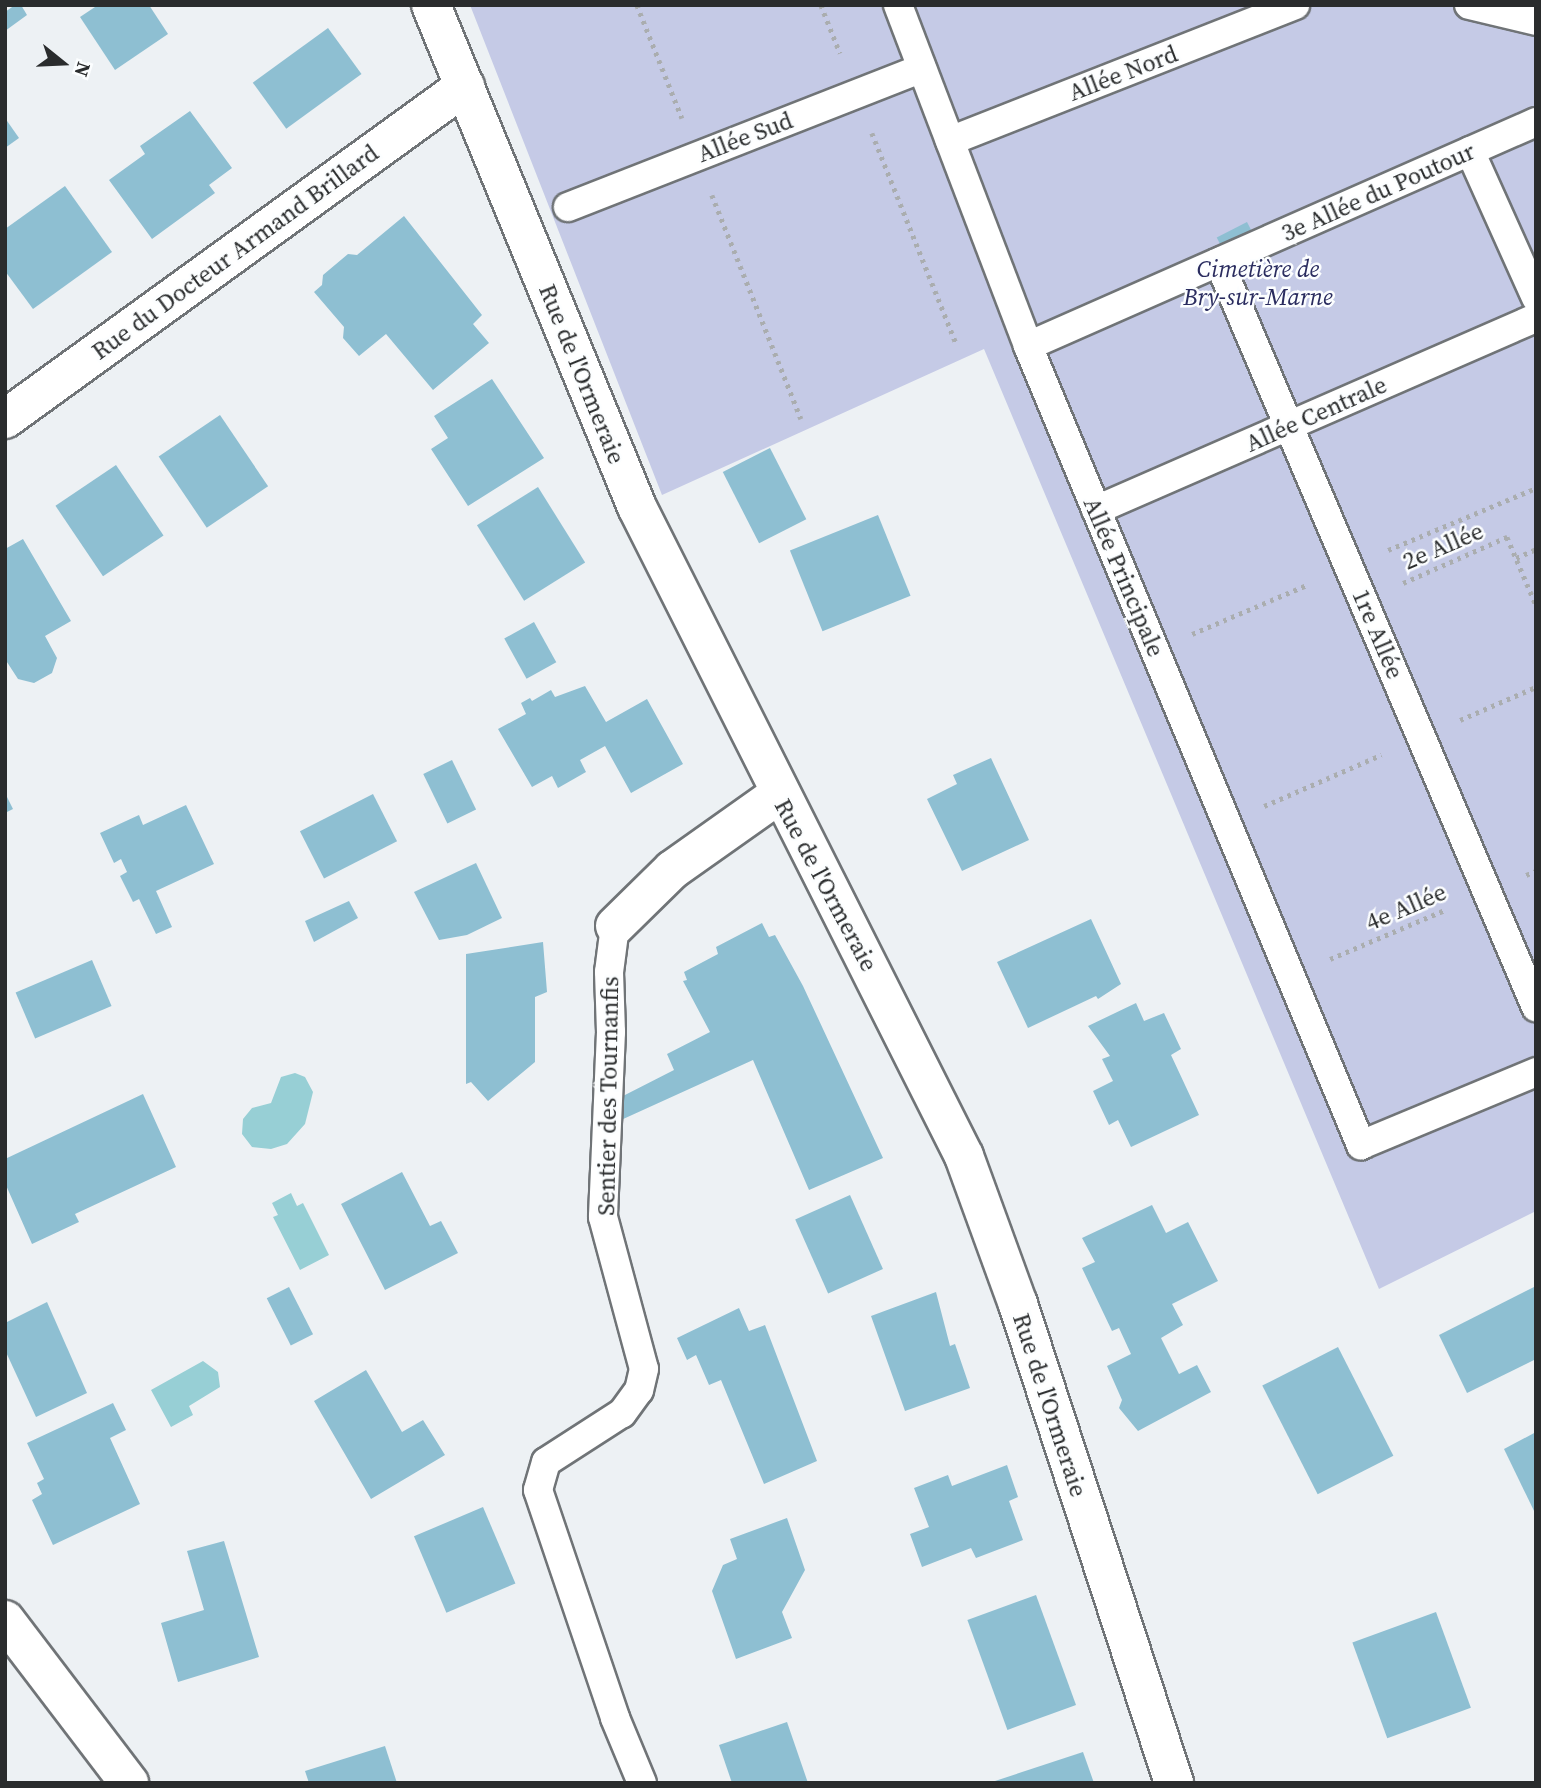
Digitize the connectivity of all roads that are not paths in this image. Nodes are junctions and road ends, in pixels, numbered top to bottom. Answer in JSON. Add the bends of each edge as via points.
{"nodes":[{"id":1,"x":431,"y":5,"type":"edge"},
{"id":2,"x":898,"y":5,"type":"edge"},
{"id":3,"x":1295,"y":5,"type":"edge"},
{"id":4,"x":1469,"y":5,"type":"edge"},
{"id":5,"x":1536,"y":21,"type":"edge"},
{"id":6,"x":922,"y":68,"type":"junction"},
{"id":7,"x":466,"y":86,"type":"junction"},
{"id":8,"x":1536,"y":122,"type":"edge"},
{"id":9,"x":950,"y":141,"type":"junction"},
{"id":10,"x":1470,"y":151,"type":"junction"},
{"id":11,"x":568,"y":207,"type":"dead end"},
{"id":12,"x":1219,"y":262,"type":"junction"},
{"id":13,"x":1536,"y":298,"type":"edge"},
{"id":14,"x":1536,"y":318,"type":"edge"},
{"id":15,"x":1028,"y":346,"type":"junction"},
{"id":16,"x":5,"y":419,"type":"edge"},
{"id":17,"x":1289,"y":425,"type":"junction"},
{"id":18,"x":1096,"y":510,"type":"junction"},
{"id":19,"x":778,"y":795,"type":"junction"},
{"id":20,"x":615,"y":926,"type":"joint"},
{"id":21,"x":1536,"y":1007,"type":"edge"},
{"id":22,"x":1536,"y":1072,"type":"edge"},
{"id":23,"x":5,"y":1619,"type":"edge"},
{"id":24,"x":129,"y":1783,"type":"edge"},
{"id":25,"x":642,"y":1783,"type":"edge"},
{"id":26,"x":1174,"y":1783,"type":"edge"}],
"edges":[{"from":1,"to":7,"type":"street","name":"Rue de l'Ormeraie"},
{"from":2,"to":6,"type":"lane","name":"Allée Principale"},
{"from":3,"to":9,"type":"lane","name":"Allée Nord"},
{"from":4,"to":5,"type":"lane"},
{"from":6,"to":9,"type":"lane","name":"Allée Principale"},
{"from":6,"to":11,"type":"lane","name":"Allée Sud"},
{"from":7,"to":16,"type":"street","name":"Rue du Docteur Armand Brillard"},
{"from":7,"to":19,"type":"street","name":"Rue de l'Ormeraie","via":[[637,507]]},
{"from":8,"to":10,"type":"lane","name":"3e Allée du Poutour"},
{"from":9,"to":15,"type":"lane","name":"Allée Principale"},
{"from":10,"to":12,"type":"lane","name":"3e Allée du Poutour"},
{"from":10,"to":13,"type":"lane"},
{"from":12,"to":15,"type":"lane","name":"3e Allée du Poutour"},
{"from":12,"to":17,"type":"lane","name":"1re Allée"},
{"from":14,"to":17,"type":"lane","name":"Allée Centrale"},
{"from":15,"to":18,"type":"lane","name":"Allée Principale"},
{"from":17,"to":18,"type":"lane","name":"Allée Centrale"},
{"from":17,"to":21,"type":"lane","name":"1re Allée"},
{"from":18,"to":22,"type":"lane","name":"Allée Principale","via":[[1361,1145]]},
{"from":19,"to":20,"type":"street","name":"Sentier des Tournanfis","via":[[672,870]]},
{"from":19,"to":26,"type":"street","name":"Rue de l'Ormeraie","via":[[887,998],[964,1156],[1018,1304]]},
{"from":20,"to":25,"type":"lane","name":"Sentier des Tournanfis","via":[[609,972],[603,1217],[644,1369],[639,1390],[622,1413],[545,1462],[538,1490],[615,1718]]},
{"from":23,"to":24,"type":"street"}]}
